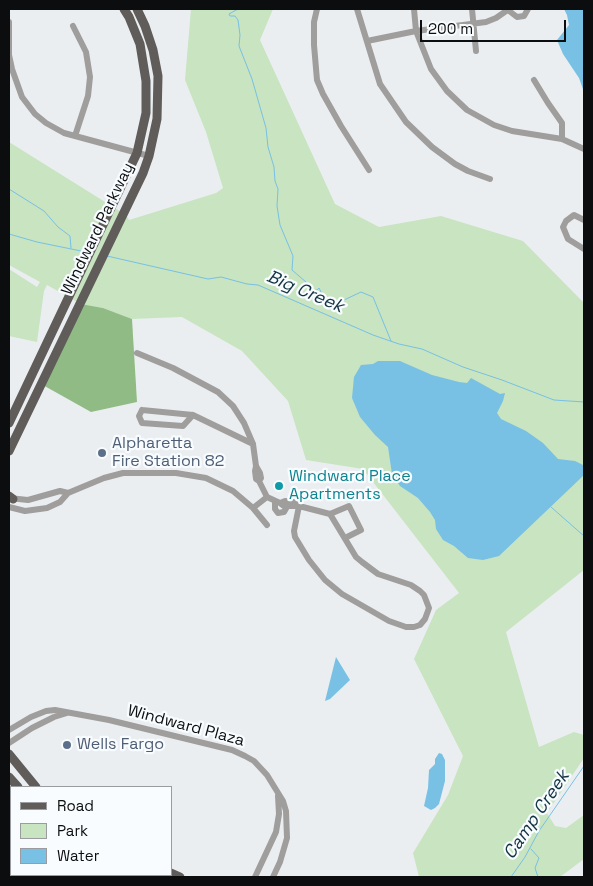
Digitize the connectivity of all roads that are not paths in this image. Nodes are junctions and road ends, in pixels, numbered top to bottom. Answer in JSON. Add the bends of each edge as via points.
{"nodes":[{"id":1,"x":124,"y":9,"type":"edge"},
{"id":2,"x":137,"y":9,"type":"edge"},
{"id":3,"x":316,"y":9,"type":"edge"},
{"id":4,"x":357,"y":9,"type":"edge"},
{"id":5,"x":414,"y":9,"type":"edge"},
{"id":6,"x":472,"y":9,"type":"edge"},
{"id":7,"x":528,"y":9,"type":"edge"},
{"id":8,"x":509,"y":10,"type":"edge"},
{"id":9,"x":9,"y":22,"type":"edge"},
{"id":10,"x":474,"y":24,"type":"junction"},
{"id":11,"x":73,"y":26,"type":"dead end"},
{"id":12,"x":416,"y":31,"type":"junction"},
{"id":13,"x":366,"y":41,"type":"junction"},
{"id":14,"x":476,"y":51,"type":"dead end"},
{"id":15,"x":534,"y":80,"type":"dead end"},
{"id":16,"x":75,"y":136,"type":"junction"},
{"id":17,"x":562,"y":140,"type":"junction"},
{"id":18,"x":584,"y":149,"type":"edge"},
{"id":19,"x":137,"y":153,"type":"junction"},
{"id":20,"x":149,"y":156,"type":"junction"},
{"id":21,"x":369,"y":170,"type":"dead end"},
{"id":22,"x":490,"y":178,"type":"dead end"},
{"id":23,"x":584,"y":220,"type":"edge"},
{"id":24,"x":584,"y":249,"type":"edge"},
{"id":25,"x":137,"y":354,"type":"dead end"},
{"id":26,"x":193,"y":415,"type":"junction"},
{"id":27,"x":9,"y":423,"type":"edge"},
{"id":28,"x":252,"y":444,"type":"junction"},
{"id":29,"x":9,"y":451,"type":"edge"},
{"id":30,"x":68,"y":493,"type":"junction"},
{"id":31,"x":267,"y":497,"type":"junction"},
{"id":32,"x":10,"y":500,"type":"edge"},
{"id":33,"x":277,"y":502,"type":"junction"},
{"id":34,"x":288,"y":504,"type":"junction"},
{"id":35,"x":299,"y":506,"type":"junction"},
{"id":36,"x":253,"y":508,"type":"junction"},
{"id":37,"x":330,"y":514,"type":"junction"},
{"id":38,"x":267,"y":525,"type":"dead end"},
{"id":39,"x":345,"y":538,"type":"junction"},
{"id":40,"x":72,"y":712,"type":"junction"},
{"id":41,"x":9,"y":730,"type":"edge"},
{"id":42,"x":9,"y":743,"type":"edge"},
{"id":43,"x":9,"y":754,"type":"edge"},
{"id":44,"x":35,"y":786,"type":"edge"},
{"id":45,"x":277,"y":792,"type":"junction"},
{"id":46,"x":255,"y":877,"type":"edge"},
{"id":47,"x":272,"y":877,"type":"edge"}],
"edges":[{"from":1,"to":19,"type":"main road","name":"Windward Parkway","via":[[140,44],[146,81],[146,113]]},
{"from":2,"to":20,"type":"main road","name":"Windward Parkway","via":[[153,50],[158,76],[157,119]]},
{"from":3,"to":21,"type":"street","via":[[315,68],[320,87]]},
{"from":4,"to":13,"type":"street"},
{"from":5,"to":12,"type":"street"},
{"from":6,"to":10,"type":"street"},
{"from":7,"to":8,"type":"street","via":[[524,16],[517,17]]},
{"from":8,"to":10,"type":"street","via":[[496,18]]},
{"from":9,"to":16,"type":"street","via":[[10,62],[22,97],[46,123]]},
{"from":10,"to":12,"type":"street"},
{"from":10,"to":14,"type":"street"},
{"from":11,"to":16,"type":"street","via":[[86,52],[90,77],[88,96]]},
{"from":12,"to":13,"type":"street"},
{"from":12,"to":17,"type":"street","via":[[425,57],[439,80],[467,110],[512,132]]},
{"from":13,"to":22,"type":"street","via":[[380,84],[406,122],[455,164]]},
{"from":15,"to":17,"type":"street","via":[[562,123]]},
{"from":16,"to":19,"type":"street"},
{"from":17,"to":18,"type":"street"},
{"from":19,"to":20,"type":"street"},
{"from":19,"to":27,"type":"main road","name":"Windward Parkway"},
{"from":20,"to":29,"type":"main road","name":"Windward Parkway"},
{"from":23,"to":24,"type":"street","via":[[574,215],[563,227],[568,240]]},
{"from":25,"to":28,"type":"street","via":[[173,368],[218,392],[233,406]]},
{"from":26,"to":26,"type":"street","via":[[142,410],[139,416],[142,423],[183,426]]},
{"from":26,"to":28,"type":"street"},
{"from":28,"to":31,"type":"street","via":[[258,474],[256,479]]},
{"from":30,"to":32,"type":"street","via":[[60,491],[28,500]]},
{"from":30,"to":32,"type":"street","via":[[60,502],[38,510],[25,511]]},
{"from":30,"to":36,"type":"street","via":[[123,474],[185,474],[222,484]]},
{"from":31,"to":33,"type":"street"},
{"from":31,"to":36,"type":"street"},
{"from":33,"to":34,"type":"street"},
{"from":33,"to":34,"type":"street","via":[[275,509],[282,514]]},
{"from":34,"to":35,"type":"street"},
{"from":35,"to":37,"type":"street"},
{"from":35,"to":39,"type":"street","via":[[295,537],[325,580],[342,594],[389,621],[406,627],[420,625],[429,608],[424,595],[411,585],[372,570],[356,557]]},
{"from":36,"to":38,"type":"street"},
{"from":37,"to":39,"type":"street"},
{"from":37,"to":39,"type":"street","via":[[349,506],[361,530]]},
{"from":40,"to":41,"type":"street","name":"Windward Plaza","via":[[46,711]]},
{"from":40,"to":42,"type":"street","via":[[54,717]]},
{"from":40,"to":45,"type":"street","name":"Windward Plaza","via":[[232,750],[254,762]]},
{"from":43,"to":44,"type":"main road"},
{"from":45,"to":46,"type":"street","via":[[279,814],[276,832]]},
{"from":45,"to":47,"type":"street","name":"Windward Plaza","via":[[286,811],[287,833],[280,862]]}]}
